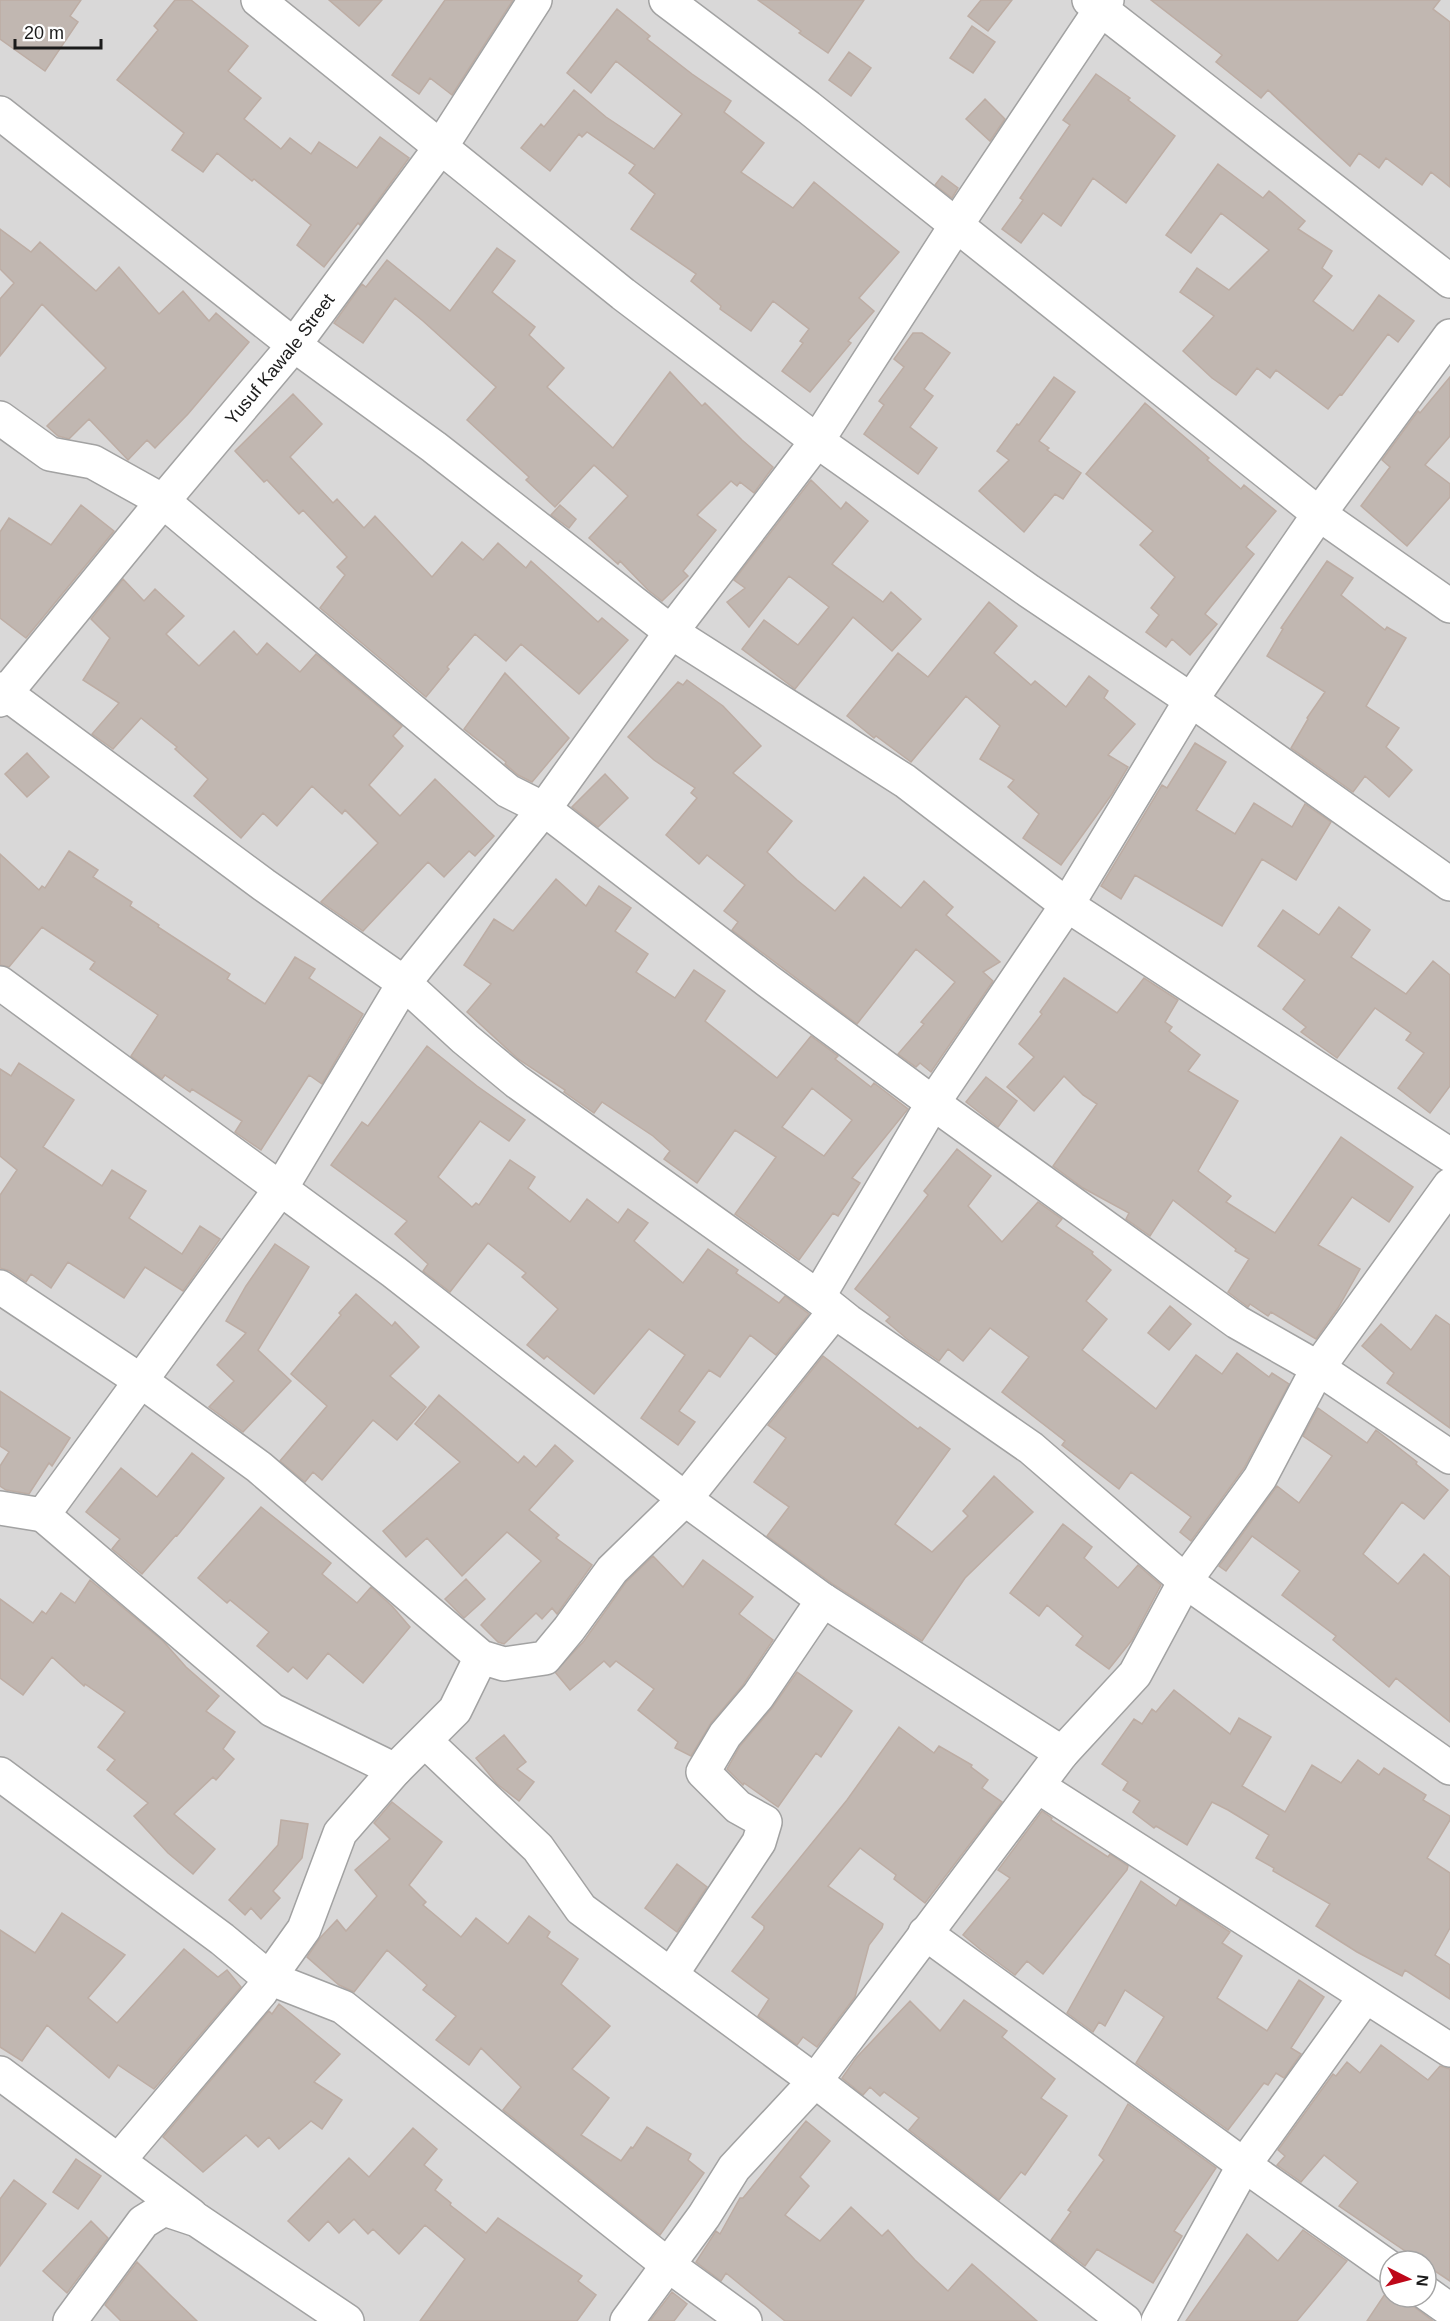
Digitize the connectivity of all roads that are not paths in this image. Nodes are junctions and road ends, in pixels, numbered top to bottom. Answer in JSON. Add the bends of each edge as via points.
{"nodes":[{"id":1,"x":258,"y":0,"type":"edge"},
{"id":2,"x":535,"y":0,"type":"edge"},
{"id":3,"x":666,"y":0,"type":"edge"},
{"id":4,"x":1099,"y":3,"type":"edge"},
{"id":5,"x":0,"y":113,"type":"edge"},
{"id":6,"x":440,"y":148,"type":"junction"},
{"id":7,"x":957,"y":224,"type":"junction"},
{"id":8,"x":1450,"y":281,"type":"edge"},
{"id":9,"x":1450,"y":336,"type":"edge"},
{"id":10,"x":294,"y":345,"type":"junction"},
{"id":11,"x":0,"y":418,"type":"edge"},
{"id":12,"x":817,"y":441,"type":"junction"},
{"id":13,"x":163,"y":501,"type":"junction"},
{"id":14,"x":1319,"y":514,"type":"junction"},
{"id":15,"x":1450,"y":606,"type":"edge"},
{"id":16,"x":671,"y":632,"type":"junction"},
{"id":17,"x":2,"y":694,"type":"edge"},
{"id":18,"x":1191,"y":700,"type":"junction"},
{"id":19,"x":544,"y":809,"type":"junction"},
{"id":20,"x":1450,"y":884,"type":"edge"},
{"id":21,"x":1067,"y":905,"type":"junction"},
{"id":22,"x":0,"y":983,"type":"edge"},
{"id":23,"x":404,"y":983,"type":"junction"},
{"id":24,"x":933,"y":1103,"type":"junction"},
{"id":25,"x":1450,"y":1155,"type":"edge"},
{"id":26,"x":1450,"y":1185,"type":"edge"},
{"id":27,"x":281,"y":1188,"type":"junction"},
{"id":28,"x":0,"y":1287,"type":"edge"},
{"id":29,"x":826,"y":1304,"type":"junction"},
{"id":30,"x":1318,"y":1368,"type":"junction"},
{"id":31,"x":141,"y":1381,"type":"junction"},
{"id":32,"x":1450,"y":1456,"type":"edge"},
{"id":33,"x":685,"y":1499,"type":"junction"},
{"id":34,"x":0,"y":1508,"type":"edge"},
{"id":35,"x":43,"y":1515,"type":"junction"},
{"id":36,"x":1185,"y":1581,"type":"junction"},
{"id":37,"x":823,"y":1600,"type":"junction"},
{"id":38,"x":481,"y":1657,"type":"junction"},
{"id":39,"x":425,"y":1741,"type":"junction"},
{"id":40,"x":1062,"y":1754,"type":"junction"},
{"id":41,"x":1450,"y":1768,"type":"edge"},
{"id":42,"x":395,"y":1770,"type":"junction"},
{"id":43,"x":0,"y":1774,"type":"edge"},
{"id":44,"x":1039,"y":1787,"type":"junction"},
{"id":45,"x":925,"y":1933,"type":"junction"},
{"id":46,"x":671,"y":1975,"type":"junction"},
{"id":47,"x":269,"y":1978,"type":"junction"},
{"id":48,"x":1365,"y":1997,"type":"junction"},
{"id":49,"x":1450,"y":2050,"type":"edge"},
{"id":50,"x":0,"y":2073,"type":"edge"},
{"id":51,"x":815,"y":2081,"type":"junction"},
{"id":52,"x":119,"y":2160,"type":"junction"},
{"id":53,"x":1244,"y":2165,"type":"junction"},
{"id":54,"x":197,"y":2220,"type":"junction"},
{"id":55,"x":1378,"y":2260,"type":"edge"},
{"id":56,"x":668,"y":2265,"type":"junction"},
{"id":57,"x":70,"y":2321,"type":"edge"},
{"id":58,"x":347,"y":2321,"type":"edge"},
{"id":59,"x":627,"y":2321,"type":"edge"},
{"id":60,"x":746,"y":2321,"type":"edge"},
{"id":61,"x":1125,"y":2321,"type":"edge"},
{"id":62,"x":1158,"y":2321,"type":"edge"}],
"edges":[{"from":1,"to":6,"type":"street"},
{"from":2,"to":6,"type":"street","name":"Yusuf Kawale Street"},
{"from":3,"to":7,"type":"street"},
{"from":4,"to":7,"type":"street"},
{"from":4,"to":8,"type":"street"},
{"from":5,"to":10,"type":"street"},
{"from":6,"to":10,"type":"street","name":"Yusuf Kawale Street"},
{"from":6,"to":12,"type":"street"},
{"from":7,"to":12,"type":"street"},
{"from":7,"to":14,"type":"street"},
{"from":9,"to":14,"type":"street"},
{"from":10,"to":13,"type":"street","name":"Yusuf Kawale Street"},
{"from":10,"to":16,"type":"street","via":[[434,447]]},
{"from":11,"to":13,"type":"street","via":[[51,454],[93,462]]},
{"from":12,"to":16,"type":"street"},
{"from":12,"to":18,"type":"street"},
{"from":13,"to":17,"type":"street","name":"Yusuf Kawale Street"},
{"from":13,"to":19,"type":"street","via":[[508,791]]},
{"from":14,"to":15,"type":"street"},
{"from":14,"to":18,"type":"street"},
{"from":16,"to":19,"type":"street"},
{"from":16,"to":21,"type":"street","via":[[905,781]]},
{"from":17,"to":23,"type":"street"},
{"from":18,"to":20,"type":"street"},
{"from":18,"to":21,"type":"street"},
{"from":19,"to":23,"type":"street"},
{"from":19,"to":24,"type":"street"},
{"from":21,"to":24,"type":"street"},
{"from":21,"to":25,"type":"street"},
{"from":22,"to":27,"type":"street"},
{"from":23,"to":27,"type":"street"},
{"from":23,"to":29,"type":"street","via":[[517,1082]]},
{"from":24,"to":29,"type":"street"},
{"from":24,"to":30,"type":"street","via":[[1237,1322]]},
{"from":26,"to":30,"type":"street"},
{"from":27,"to":31,"type":"street"},
{"from":27,"to":33,"type":"street"},
{"from":28,"to":31,"type":"street"},
{"from":29,"to":33,"type":"street"},
{"from":29,"to":36,"type":"street","via":[[1031,1448]]},
{"from":30,"to":32,"type":"street"},
{"from":30,"to":36,"type":"street","via":[[1260,1478]]},
{"from":31,"to":35,"type":"street"},
{"from":31,"to":38,"type":"street","via":[[259,1467]]},
{"from":33,"to":37,"type":"street"},
{"from":33,"to":38,"type":"street","via":[[612,1570],[545,1658],[504,1665]]},
{"from":34,"to":35,"type":"street"},
{"from":35,"to":42,"type":"street","via":[[272,1710]]},
{"from":36,"to":40,"type":"street","via":[[1135,1674]]},
{"from":36,"to":41,"type":"street"},
{"from":37,"to":40,"type":"street"},
{"from":37,"to":46,"type":"street","via":[[759,1696],[725,1735],[703,1772],[738,1807],[765,1822],[759,1842]]},
{"from":38,"to":39,"type":"street","via":[[455,1710]]},
{"from":39,"to":42,"type":"street"},
{"from":39,"to":46,"type":"street","via":[[538,1848],[581,1909]]},
{"from":40,"to":44,"type":"street"},
{"from":42,"to":47,"type":"street","via":[[340,1833],[304,1929]]},
{"from":43,"to":47,"type":"street"},
{"from":44,"to":45,"type":"street"},
{"from":44,"to":48,"type":"street"},
{"from":45,"to":51,"type":"street"},
{"from":45,"to":53,"type":"street"},
{"from":46,"to":51,"type":"street"},
{"from":47,"to":52,"type":"street"},
{"from":47,"to":56,"type":"street","via":[[343,2007]]},
{"from":48,"to":49,"type":"street"},
{"from":48,"to":53,"type":"street"},
{"from":50,"to":52,"type":"street"},
{"from":51,"to":56,"type":"street","via":[[734,2169]]},
{"from":51,"to":61,"type":"street"},
{"from":52,"to":54,"type":"street"},
{"from":53,"to":55,"type":"street"},
{"from":53,"to":62,"type":"street"},
{"from":54,"to":57,"type":"street","via":[[164,2210],[143,2222]]},
{"from":54,"to":58,"type":"street"},
{"from":56,"to":59,"type":"street"},
{"from":56,"to":60,"type":"street"}]}
